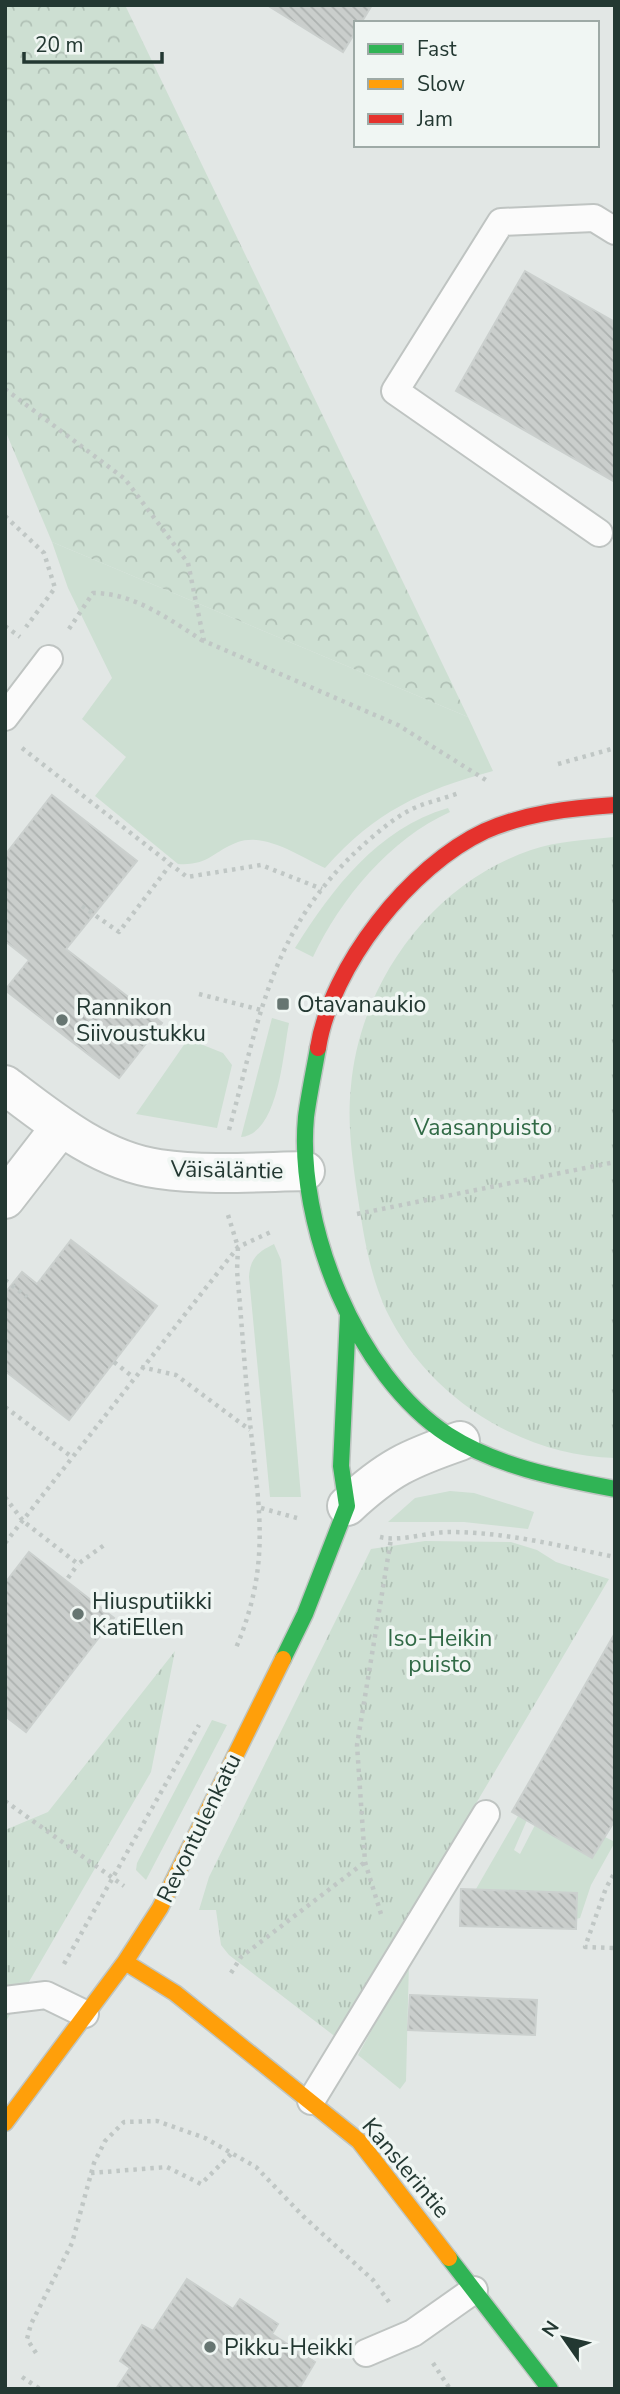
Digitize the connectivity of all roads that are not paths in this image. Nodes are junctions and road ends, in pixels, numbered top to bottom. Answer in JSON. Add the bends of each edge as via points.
{"nodes":[{"id":1,"x":615,"y":231,"type":"edge"},
{"id":2,"x":599,"y":533,"type":"dead end"},
{"id":3,"x":49,"y":659,"type":"road end"},
{"id":4,"x":5,"y":717,"type":"edge"},
{"id":5,"x":615,"y":805,"type":"edge"},
{"id":6,"x":5,"y":1085,"type":"edge"},
{"id":7,"x":60,"y":1128,"type":"junction"},
{"id":8,"x":305,"y":1171,"type":"junction"},
{"id":9,"x":5,"y":1199,"type":"edge"},
{"id":10,"x":348,"y":1315,"type":"junction"},
{"id":11,"x":460,"y":1441,"type":"junction"},
{"id":12,"x":615,"y":1489,"type":"edge"},
{"id":13,"x":344,"y":1518,"type":"junction"},
{"id":14,"x":486,"y":1814,"type":"dead end"},
{"id":15,"x":125,"y":1962,"type":"junction"},
{"id":16,"x":5,"y":2000,"type":"edge"},
{"id":17,"x":85,"y":2014,"type":"junction"},
{"id":18,"x":311,"y":2101,"type":"junction"},
{"id":19,"x":5,"y":2123,"type":"edge"},
{"id":20,"x":474,"y":2290,"type":"junction"},
{"id":21,"x":366,"y":2353,"type":"dead end"},
{"id":22,"x":550,"y":2389,"type":"edge"}],
"edges":[{"from":1,"to":2,"type":"lane","via":[[594,218],[501,222],[394,391]]},
{"from":3,"to":4,"type":"lane"},
{"from":5,"to":8,"type":"street","via":[[560,810],[469,839],[403,888],[383,911],[346,968],[315,1053],[306,1107]]},
{"from":6,"to":7,"type":"street","name":"Väisäläntie"},
{"from":7,"to":8,"type":"street","name":"Väisäläntie","via":[[106,1152],[158,1169]]},
{"from":7,"to":9,"type":"street"},
{"from":8,"to":10,"type":"street","via":[[322,1255]]},
{"from":10,"to":11,"type":"street","via":[[375,1360],[406,1397],[429,1421]]},
{"from":10,"to":13,"type":"street","via":[[341,1466]]},
{"from":11,"to":12,"type":"street","via":[[525,1469]]},
{"from":11,"to":13,"type":"street","name":"Revontulenkatu","via":[[382,1474]]},
{"from":13,"to":15,"type":"street","name":"Revontulenkatu","via":[[306,1614],[166,1896]]},
{"from":14,"to":18,"type":"lane"},
{"from":15,"to":17,"type":"street","name":"Revontulenkatu"},
{"from":15,"to":18,"type":"street","name":"Kanslerintie","via":[[175,1993]]},
{"from":16,"to":17,"type":"lane","via":[[46,1995]]},
{"from":17,"to":19,"type":"street","name":"Revontulenkatu"},
{"from":18,"to":20,"type":"street","name":"Kanslerintie","via":[[359,2140]]},
{"from":20,"to":21,"type":"lane","via":[[412,2333]]},
{"from":20,"to":22,"type":"street","name":"Kanslerintie"}]}
